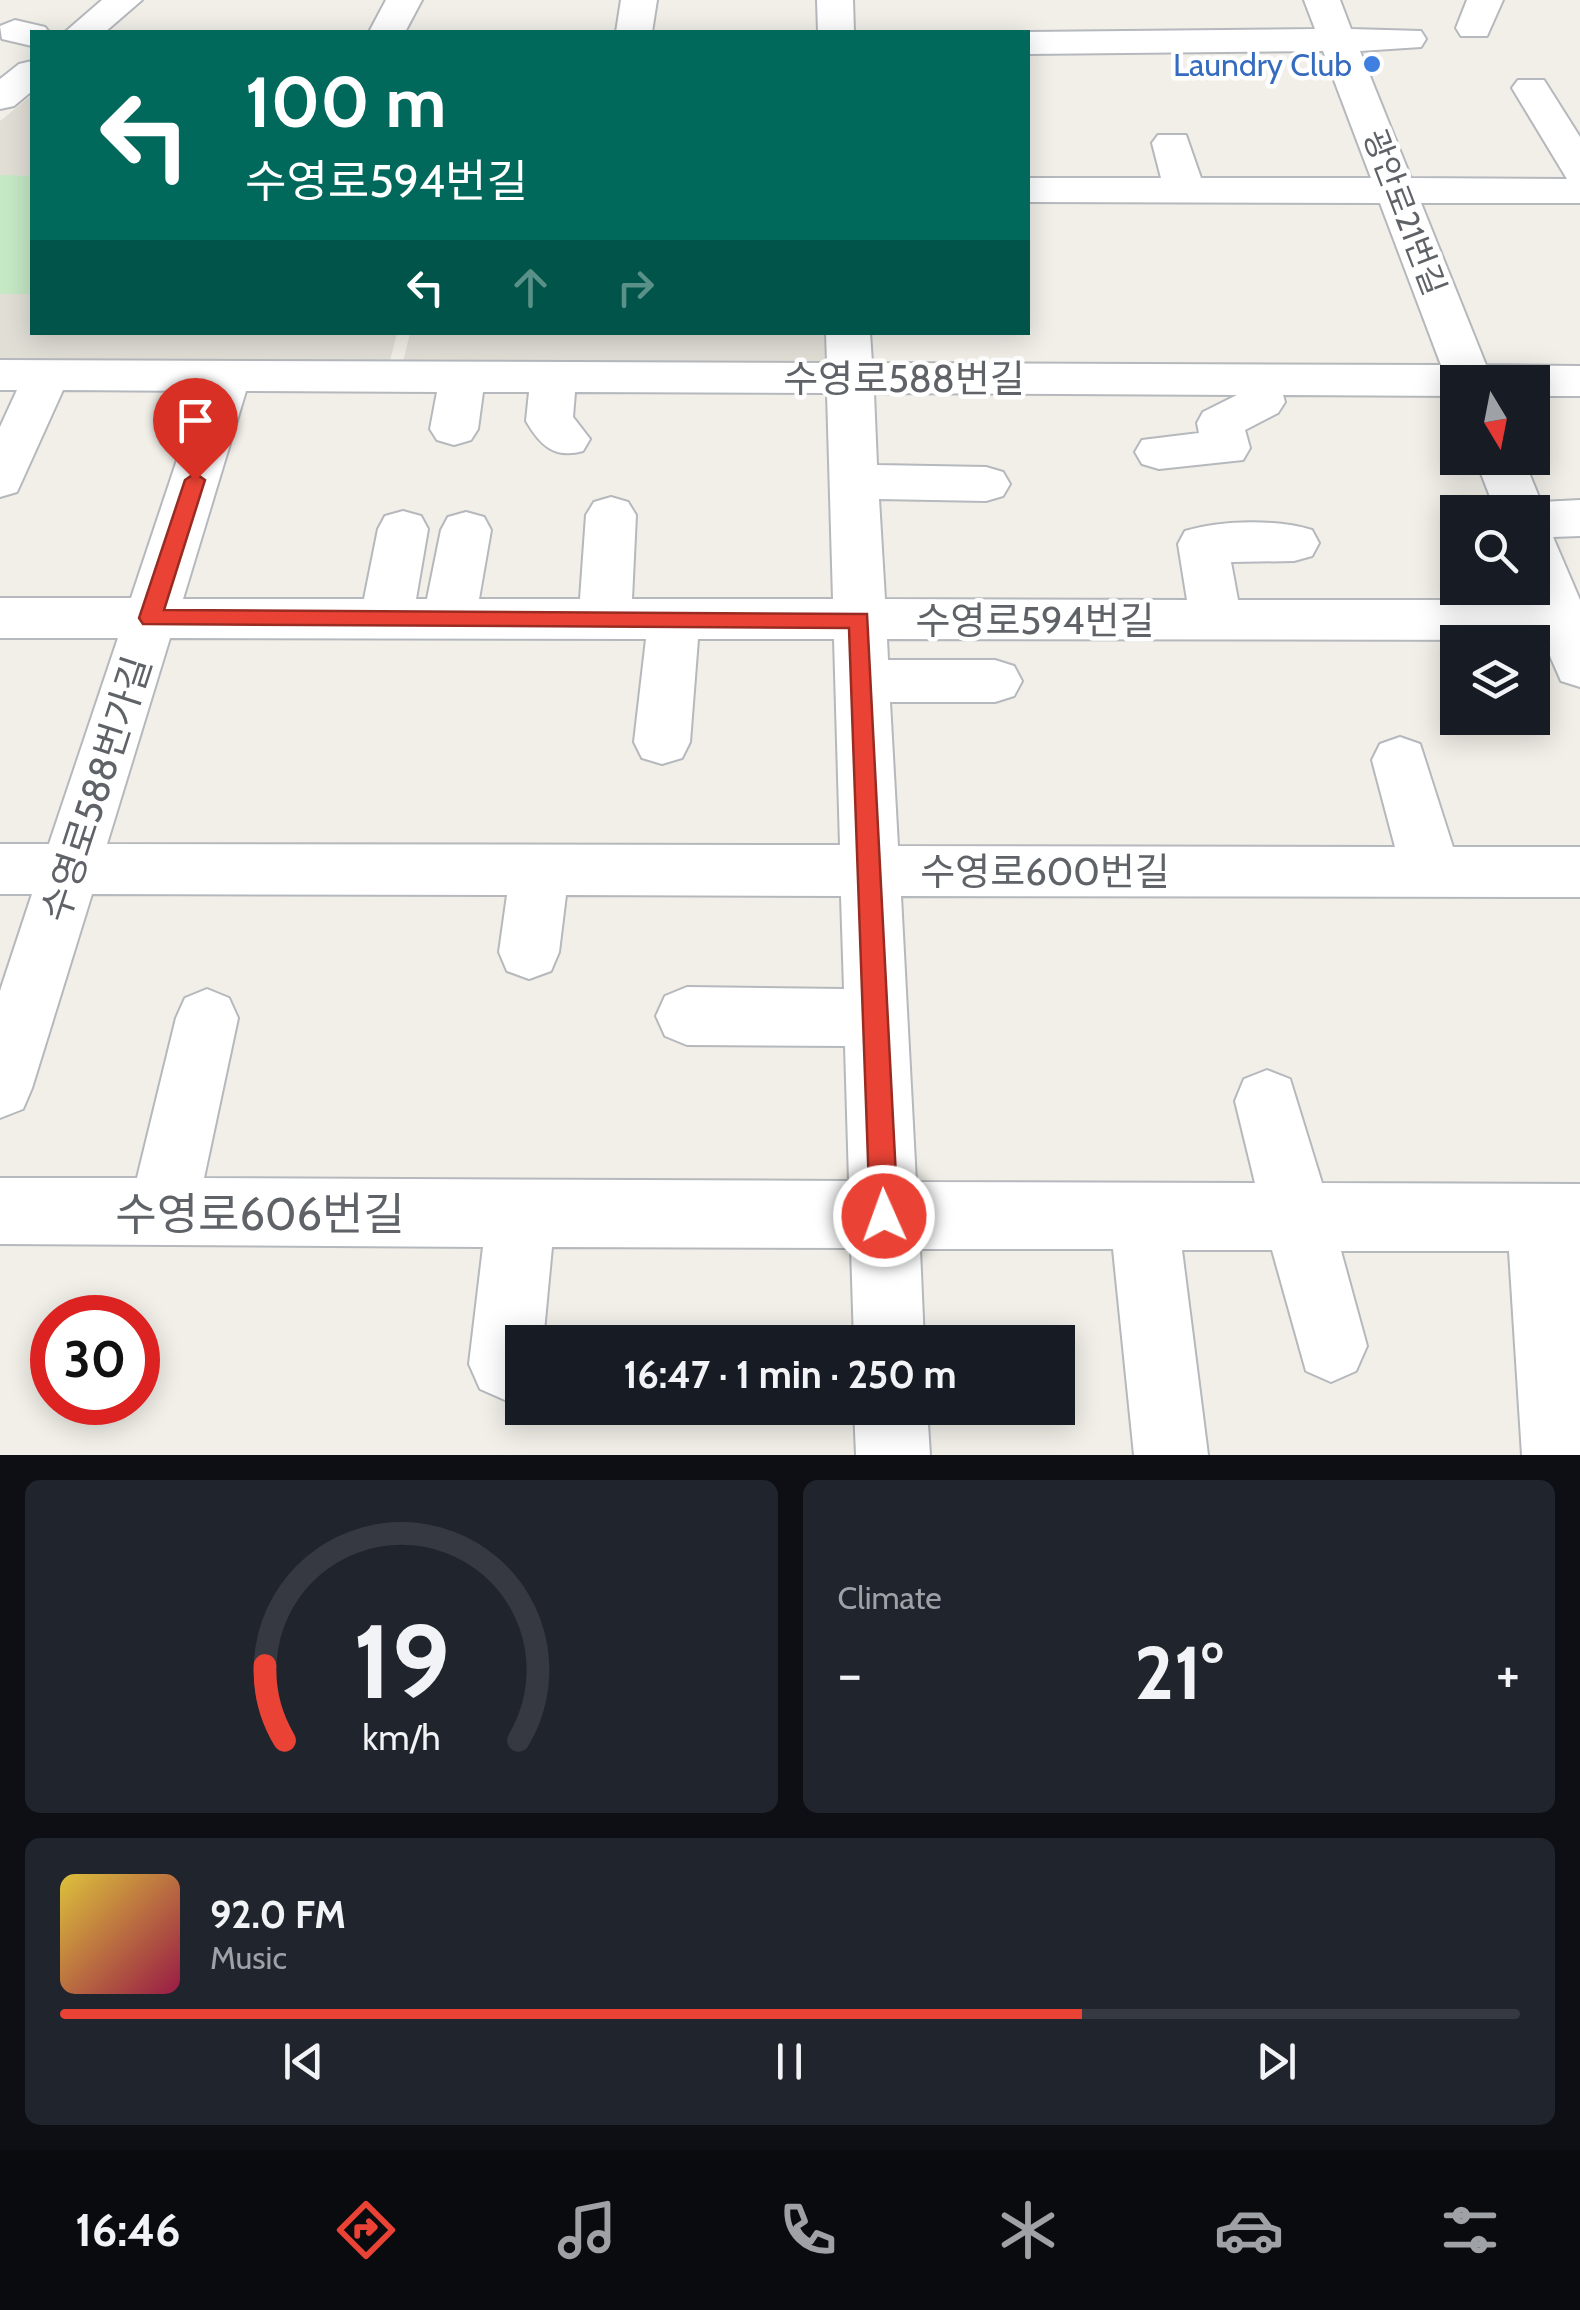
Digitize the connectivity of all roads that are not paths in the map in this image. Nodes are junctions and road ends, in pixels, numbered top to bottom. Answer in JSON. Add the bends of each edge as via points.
{"nodes":[{"id":1,"x":124,"y":0,"type":"edge"},
{"id":2,"x":404,"y":0,"type":"edge"},
{"id":3,"x":639,"y":0,"type":"edge"},
{"id":4,"x":835,"y":0,"type":"edge"},
{"id":5,"x":1322,"y":0,"type":"edge"},
{"id":6,"x":86,"y":30,"type":"edge"},
{"id":7,"x":387,"y":30,"type":"edge"},
{"id":8,"x":634,"y":30,"type":"edge"},
{"id":9,"x":836,"y":30,"type":"edge"},
{"id":10,"x":1408,"y":40,"type":"dead end"},
{"id":11,"x":1140,"y":42,"type":"junction"},
{"id":12,"x":1030,"y":43,"type":"edge"},
{"id":13,"x":1335,"y":65,"type":"junction"},
{"id":14,"x":30,"y":74,"type":"edge"},
{"id":15,"x":1148,"y":80,"type":"dead end"},
{"id":16,"x":1531,"y":88,"type":"dead end"},
{"id":17,"x":0,"y":98,"type":"edge"},
{"id":18,"x":1172,"y":143,"type":"dead end"},
{"id":19,"x":1580,"y":170,"type":"edge"},
{"id":20,"x":1030,"y":190,"type":"edge"},
{"id":21,"x":1184,"y":190,"type":"junction"},
{"id":22,"x":1396,"y":190,"type":"junction"},
{"id":23,"x":1580,"y":191,"type":"edge"},
{"id":24,"x":849,"y":355,"type":"edge"},
{"id":25,"x":1464,"y":365,"type":"edge"},
{"id":26,"x":0,"y":375,"type":"edge"},
{"id":27,"x":47,"y":375,"type":"junction"},
{"id":28,"x":228,"y":376,"type":"junction"},
{"id":29,"x":464,"y":376,"type":"junction"},
{"id":30,"x":553,"y":377,"type":"junction"},
{"id":31,"x":1256,"y":380,"type":"junction"},
{"id":32,"x":1440,"y":381,"type":"edge"},
{"id":33,"x":1550,"y":381,"type":"edge"},
{"id":34,"x":1580,"y":381,"type":"edge"},
{"id":35,"x":454,"y":429,"type":"dead end"},
{"id":36,"x":566,"y":439,"type":"dead end"},
{"id":37,"x":1159,"y":452,"type":"dead end"},
{"id":38,"x":0,"y":480,"type":"edge"},
{"id":39,"x":854,"y":482,"type":"junction"},
{"id":40,"x":986,"y":484,"type":"dead end"},
{"id":41,"x":611,"y":516,"type":"dead end"},
{"id":42,"x":1580,"y":518,"type":"edge"},
{"id":43,"x":1550,"y":519,"type":"edge"},
{"id":44,"x":404,"y":529,"type":"dead end"},
{"id":45,"x":466,"y":530,"type":"dead end"},
{"id":46,"x":1294,"y":543,"type":"dead end"},
{"id":47,"x":1550,"y":583,"type":"edge"},
{"id":48,"x":0,"y":618,"type":"edge"},
{"id":49,"x":150,"y":618,"type":"junction"},
{"id":50,"x":386,"y":619,"type":"junction"},
{"id":51,"x":449,"y":619,"type":"junction"},
{"id":52,"x":674,"y":619,"type":"junction"},
{"id":53,"x":605,"y":620,"type":"junction"},
{"id":54,"x":860,"y":620,"type":"junction"},
{"id":55,"x":1216,"y":620,"type":"junction"},
{"id":56,"x":1574,"y":636,"type":"edge"},
{"id":57,"x":862,"y":681,"type":"junction"},
{"id":58,"x":995,"y":681,"type":"dead end"},
{"id":59,"x":662,"y":742,"type":"dead end"},
{"id":60,"x":1400,"y":760,"type":"dead end"},
{"id":61,"x":0,"y":870,"type":"edge"},
{"id":62,"x":70,"y":870,"type":"junction"},
{"id":63,"x":540,"y":870,"type":"junction"},
{"id":64,"x":870,"y":871,"type":"junction"},
{"id":65,"x":1431,"y":872,"type":"junction"},
{"id":66,"x":1580,"y":872,"type":"edge"},
{"id":67,"x":530,"y":952,"type":"dead end"},
{"id":68,"x":687,"y":1016,"type":"dead end"},
{"id":69,"x":207,"y":1018,"type":"dead end"},
{"id":70,"x":876,"y":1018,"type":"junction"},
{"id":71,"x":0,"y":1088,"type":"edge"},
{"id":72,"x":1266,"y":1101,"type":"dead end"},
{"id":73,"x":0,"y":1211,"type":"edge"},
{"id":74,"x":162,"y":1214,"type":"junction"},
{"id":75,"x":521,"y":1215,"type":"junction"},
{"id":76,"x":884,"y":1216,"type":"junction"},
{"id":77,"x":1144,"y":1217,"type":"junction"},
{"id":78,"x":1297,"y":1218,"type":"junction"},
{"id":79,"x":1561,"y":1218,"type":"edge"},
{"id":80,"x":509,"y":1325,"type":"edge"},
{"id":81,"x":888,"y":1325,"type":"edge"},
{"id":82,"x":1331,"y":1346,"type":"dead end"},
{"id":83,"x":892,"y":1425,"type":"edge"},
{"id":84,"x":893,"y":1455,"type":"edge"},
{"id":85,"x":1171,"y":1455,"type":"edge"},
{"id":86,"x":1559,"y":1455,"type":"edge"}],
"edges":[{"from":1,"to":6,"type":"street"},
{"from":2,"to":7,"type":"street"},
{"from":3,"to":8,"type":"street"},
{"from":4,"to":9,"type":"street"},
{"from":5,"to":13,"type":"street","name":"광안로21번길"},
{"from":10,"to":13,"type":"street"},
{"from":11,"to":12,"type":"street","via":[[1089,28]]},
{"from":11,"to":13,"type":"street"},
{"from":11,"to":15,"type":"street"},
{"from":13,"to":22,"type":"street","name":"광안로21번길"},
{"from":14,"to":17,"type":"street"},
{"from":16,"to":19,"type":"street"},
{"from":18,"to":21,"type":"street"},
{"from":20,"to":21,"type":"street"},
{"from":21,"to":22,"type":"street","via":[[1286,175]]},
{"from":22,"to":23,"type":"street"},
{"from":22,"to":25,"type":"street","name":"광안로21번길"},
{"from":24,"to":30,"type":"street","name":"수영로588번길"},
{"from":24,"to":31,"type":"street","name":"수영로588번길"},
{"from":24,"to":39,"type":"street"},
{"from":26,"to":27,"type":"street","name":"수영로588번길"},
{"from":27,"to":28,"type":"street","name":"수영로588번길"},
{"from":27,"to":38,"type":"street"},
{"from":28,"to":29,"type":"street","name":"수영로588번길"},
{"from":28,"to":49,"type":"street","name":"수영로588번가길"},
{"from":29,"to":30,"type":"street","name":"수영로588번길"},
{"from":29,"to":35,"type":"street"},
{"from":30,"to":36,"type":"street","via":[[549,421]]},
{"from":31,"to":32,"type":"street","name":"수영로588번길"},
{"from":31,"to":37,"type":"street","via":[[1262,402],[1220,422],[1226,448]]},
{"from":33,"to":34,"type":"street","name":"수영로588번길"},
{"from":39,"to":40,"type":"street"},
{"from":39,"to":54,"type":"street"},
{"from":41,"to":53,"type":"street"},
{"from":42,"to":43,"type":"street"},
{"from":44,"to":50,"type":"street"},
{"from":45,"to":51,"type":"street"},
{"from":46,"to":55,"type":"street","via":[[1203,544]]},
{"from":47,"to":56,"type":"street"},
{"from":48,"to":49,"type":"street","name":"수영로594번길"},
{"from":49,"to":50,"type":"street","name":"수영로594번길"},
{"from":49,"to":62,"type":"street","name":"수영로588번가길"},
{"from":50,"to":51,"type":"street","name":"수영로594번길"},
{"from":51,"to":53,"type":"street","name":"수영로594번길"},
{"from":52,"to":53,"type":"street","name":"수영로594번길"},
{"from":52,"to":54,"type":"street","name":"수영로594번길"},
{"from":52,"to":59,"type":"street"},
{"from":54,"to":55,"type":"street","name":"수영로594번길"},
{"from":54,"to":57,"type":"street"},
{"from":55,"to":56,"type":"street","name":"수영로594번길"},
{"from":57,"to":58,"type":"street"},
{"from":57,"to":64,"type":"street"},
{"from":60,"to":65,"type":"street"},
{"from":61,"to":62,"type":"street","name":"수영로600번길"},
{"from":62,"to":63,"type":"street","name":"수영로600번길"},
{"from":62,"to":71,"type":"street","name":"수영로588번가길"},
{"from":63,"to":64,"type":"street","name":"수영로600번길"},
{"from":63,"to":67,"type":"street"},
{"from":64,"to":65,"type":"street","name":"수영로600번길"},
{"from":64,"to":70,"type":"street"},
{"from":65,"to":66,"type":"street","name":"수영로600번길"},
{"from":68,"to":70,"type":"street"},
{"from":69,"to":74,"type":"street"},
{"from":70,"to":76,"type":"street"},
{"from":72,"to":78,"type":"street"},
{"from":73,"to":74,"type":"street","name":"수영로606번길"},
{"from":74,"to":75,"type":"street","name":"수영로606번길"},
{"from":75,"to":76,"type":"street","name":"수영로606번길"},
{"from":75,"to":80,"type":"street"},
{"from":76,"to":77,"type":"street","name":"수영로606번길"},
{"from":76,"to":81,"type":"street"},
{"from":77,"to":78,"type":"street","name":"수영로606번길"},
{"from":77,"to":85,"type":"street"},
{"from":78,"to":79,"type":"street","name":"수영로606번길"},
{"from":78,"to":82,"type":"street"},
{"from":79,"to":86,"type":"street","name":"수영로606번길"},
{"from":83,"to":84,"type":"street"}]}
